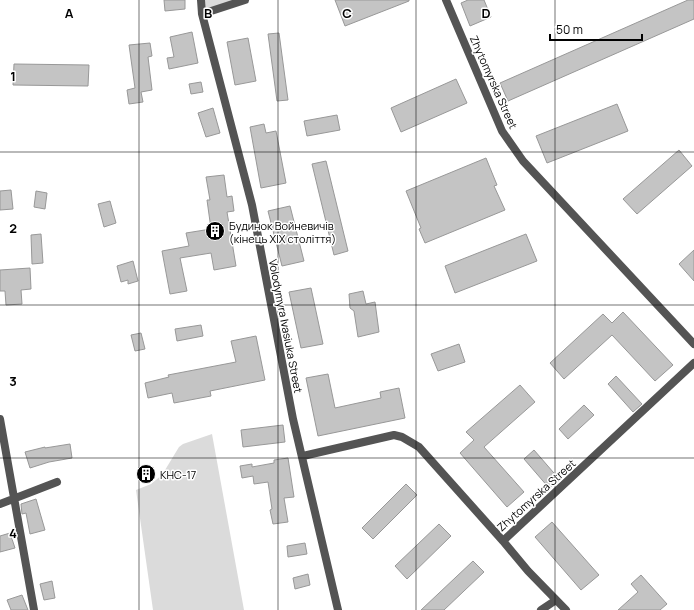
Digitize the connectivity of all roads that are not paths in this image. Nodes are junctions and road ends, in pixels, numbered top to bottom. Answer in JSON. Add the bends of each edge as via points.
{"nodes":[{"id":1,"x":201,"y":0,"type":"edge"},
{"id":2,"x":245,"y":0,"type":"edge"},
{"id":3,"x":446,"y":0,"type":"edge"},
{"id":4,"x":202,"y":14,"type":"junction"},
{"id":5,"x":694,"y":344,"type":"edge"},
{"id":6,"x":694,"y":363,"type":"edge"},
{"id":7,"x":0,"y":420,"type":"edge"},
{"id":8,"x":302,"y":456,"type":"junction"},
{"id":9,"x":57,"y":482,"type":"dead end"},
{"id":10,"x":15,"y":498,"type":"junction"},
{"id":11,"x":0,"y":504,"type":"edge"},
{"id":12,"x":503,"y":541,"type":"junction"},
{"id":13,"x":556,"y":600,"type":"junction"},
{"id":14,"x":34,"y":610,"type":"edge"},
{"id":15,"x":338,"y":610,"type":"edge"},
{"id":16,"x":541,"y":610,"type":"edge"},
{"id":17,"x":566,"y":610,"type":"edge"}],
"edges":[{"from":1,"to":4,"type":"street","name":"Volodymyra Ivasiuka Street"},
{"from":2,"to":4,"type":"street"},
{"from":3,"to":5,"type":"street","name":"Zhytomyrska Street","via":[[502,131],[519,155]]},
{"from":4,"to":8,"type":"street","name":"Volodymyra Ivasiuka Street","via":[[252,205]]},
{"from":6,"to":12,"type":"street","name":"Zhytomyrska Street"},
{"from":7,"to":10,"type":"street"},
{"from":8,"to":12,"type":"street","name":"Zhytomyrska Street","via":[[394,436],[402,437],[419,447]]},
{"from":8,"to":15,"type":"street","name":"Volodymyra Ivasiuka Street"},
{"from":9,"to":10,"type":"street"},
{"from":10,"to":11,"type":"street"},
{"from":10,"to":14,"type":"street"},
{"from":12,"to":13,"type":"street"},
{"from":13,"to":16,"type":"street"},
{"from":13,"to":17,"type":"street"}]}
